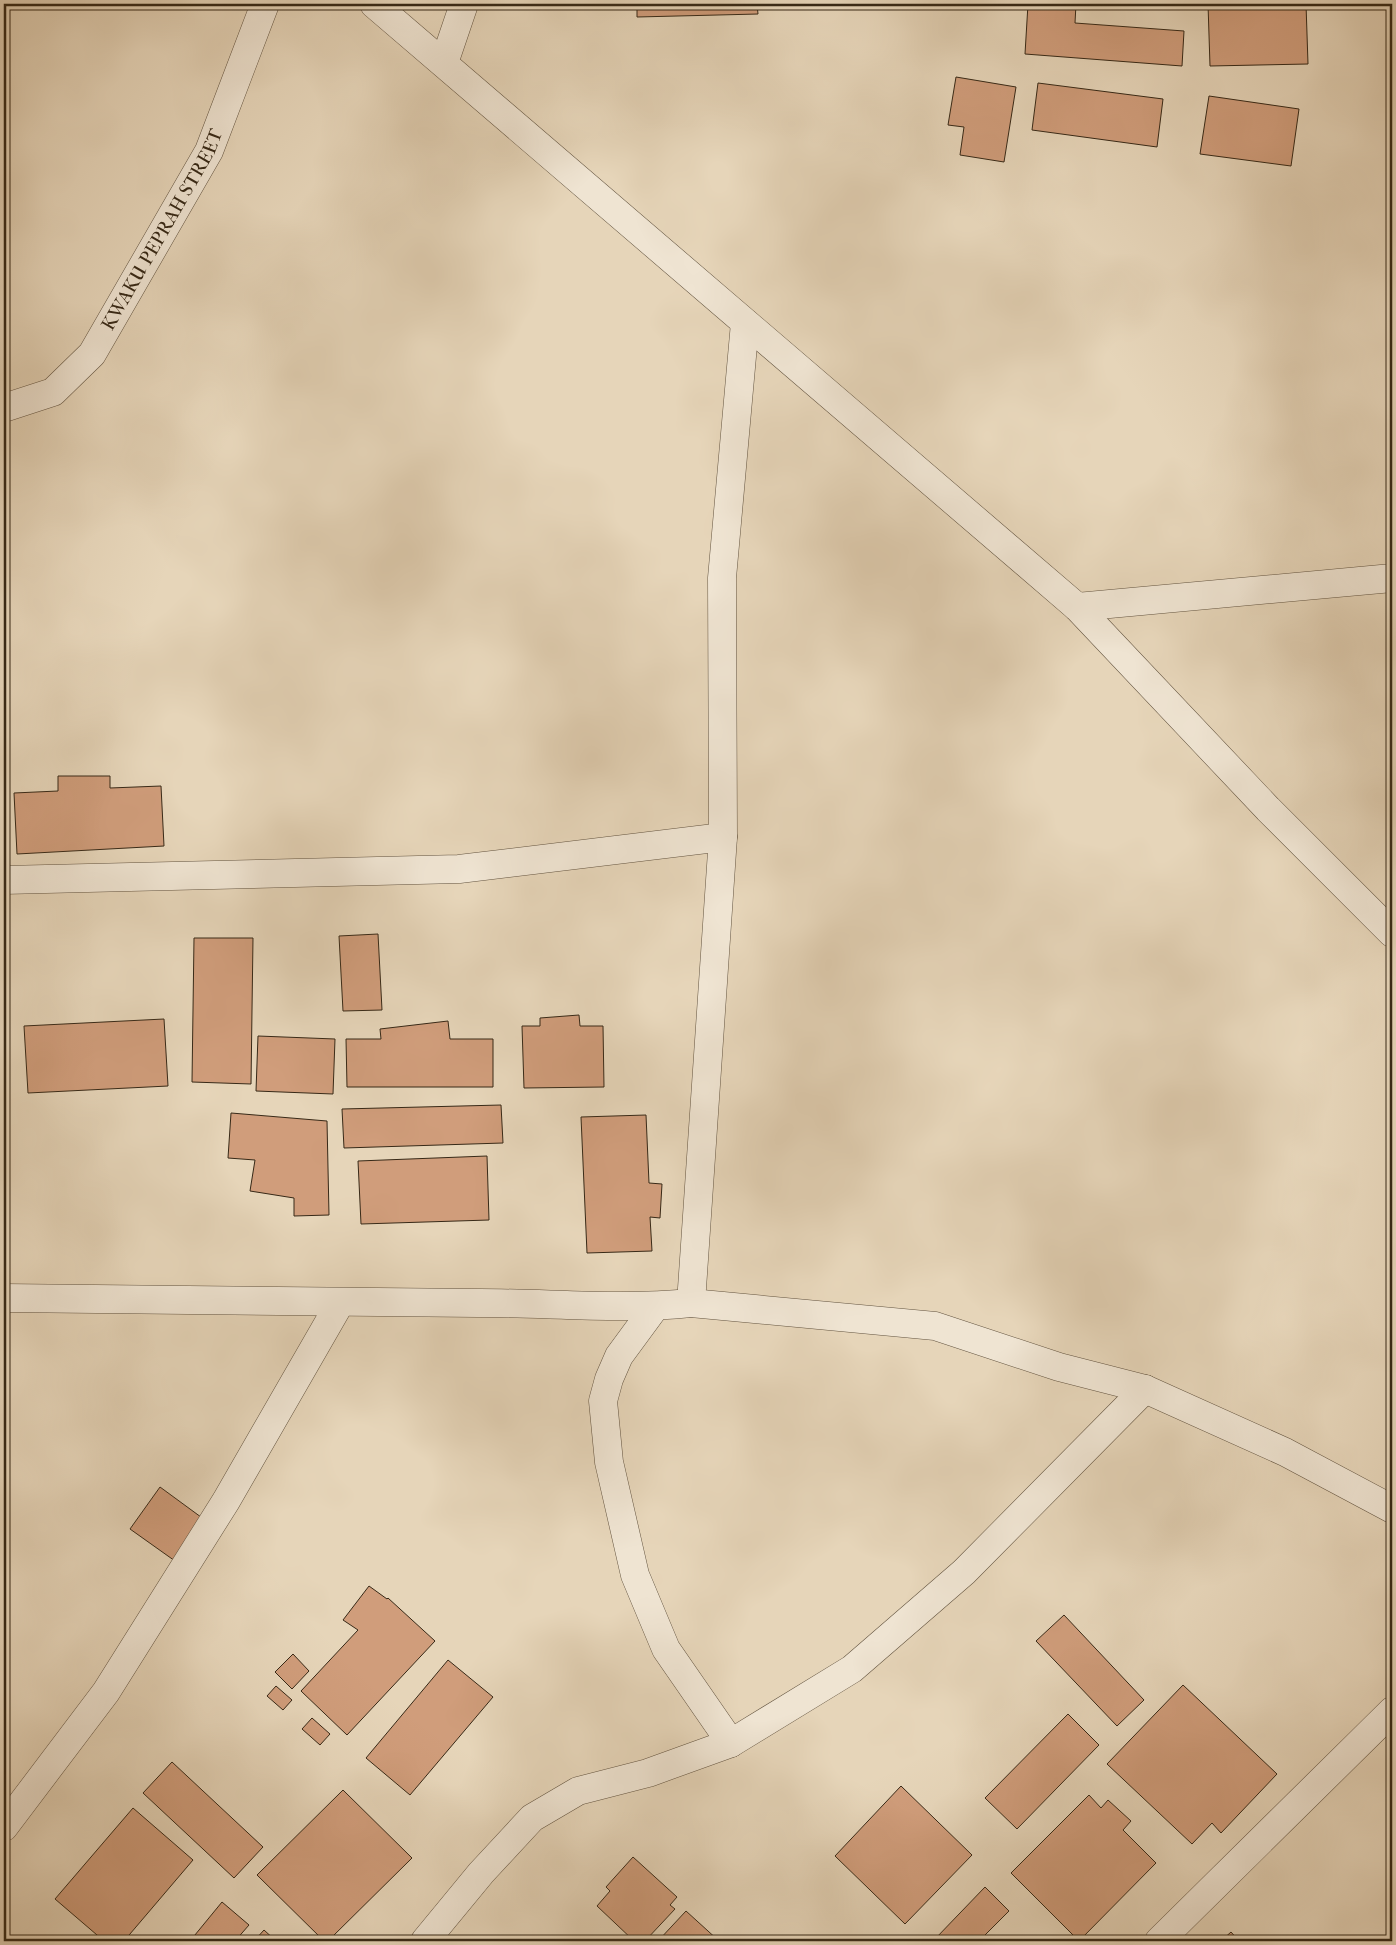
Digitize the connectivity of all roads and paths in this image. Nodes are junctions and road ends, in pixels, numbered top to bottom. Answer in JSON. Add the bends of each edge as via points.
{"nodes":[{"id":1,"x":265,"y":4,"type":"edge"},
{"id":2,"x":374,"y":4,"type":"edge"},
{"id":3,"x":464,"y":4,"type":"edge"},
{"id":4,"x":444,"y":64,"type":"junction"},
{"id":5,"x":745,"y":323,"type":"junction"},
{"id":6,"x":4,"y":408,"type":"edge"},
{"id":7,"x":1392,"y":578,"type":"edge"},
{"id":8,"x":1077,"y":607,"type":"junction"},
{"id":9,"x":723,"y":837,"type":"junction"},
{"id":10,"x":4,"y":880,"type":"edge"},
{"id":11,"x":1392,"y":932,"type":"edge"},
{"id":12,"x":4,"y":1298,"type":"edge"},
{"id":13,"x":340,"y":1302,"type":"junction"},
{"id":14,"x":691,"y":1303,"type":"junction"},
{"id":15,"x":655,"y":1307,"type":"junction"},
{"id":16,"x":1145,"y":1389,"type":"junction"},
{"id":17,"x":1392,"y":1509,"type":"edge"},
{"id":18,"x":1392,"y":1711,"type":"edge"},
{"id":19,"x":731,"y":1743,"type":"junction"},
{"id":20,"x":4,"y":1827,"type":"edge"},
{"id":21,"x":425,"y":1941,"type":"edge"},
{"id":22,"x":1159,"y":1941,"type":"edge"}],
"edges":[{"from":1,"to":6,"type":"street","name":"KWAKU PEPRAH STREET","via":[[209,151],[92,354],[53,392]]},
{"from":2,"to":4,"type":"street"},
{"from":3,"to":4,"type":"street"},
{"from":4,"to":5,"type":"street"},
{"from":5,"to":8,"type":"street"},
{"from":5,"to":9,"type":"street","via":[[722,578]]},
{"from":7,"to":8,"type":"street"},
{"from":8,"to":11,"type":"street","via":[[1268,809]]},
{"from":9,"to":10,"type":"street","via":[[459,869]]},
{"from":9,"to":14,"type":"street"},
{"from":12,"to":13,"type":"street"},
{"from":13,"to":15,"type":"street"},
{"from":13,"to":20,"type":"street","via":[[226,1502],[106,1692]]},
{"from":14,"to":15,"type":"street"},
{"from":14,"to":16,"type":"street","via":[[935,1326],[1058,1367]]},
{"from":15,"to":19,"type":"street","via":[[619,1356],[608,1379],[603,1401],[609,1462],[636,1575],[666,1649]]},
{"from":16,"to":17,"type":"street","via":[[1285,1452]]},
{"from":16,"to":19,"type":"street","via":[[964,1572],[852,1669]]},
{"from":18,"to":22,"type":"street"},
{"from":19,"to":21,"type":"street","via":[[648,1773],[578,1791],[532,1818]]}]}
